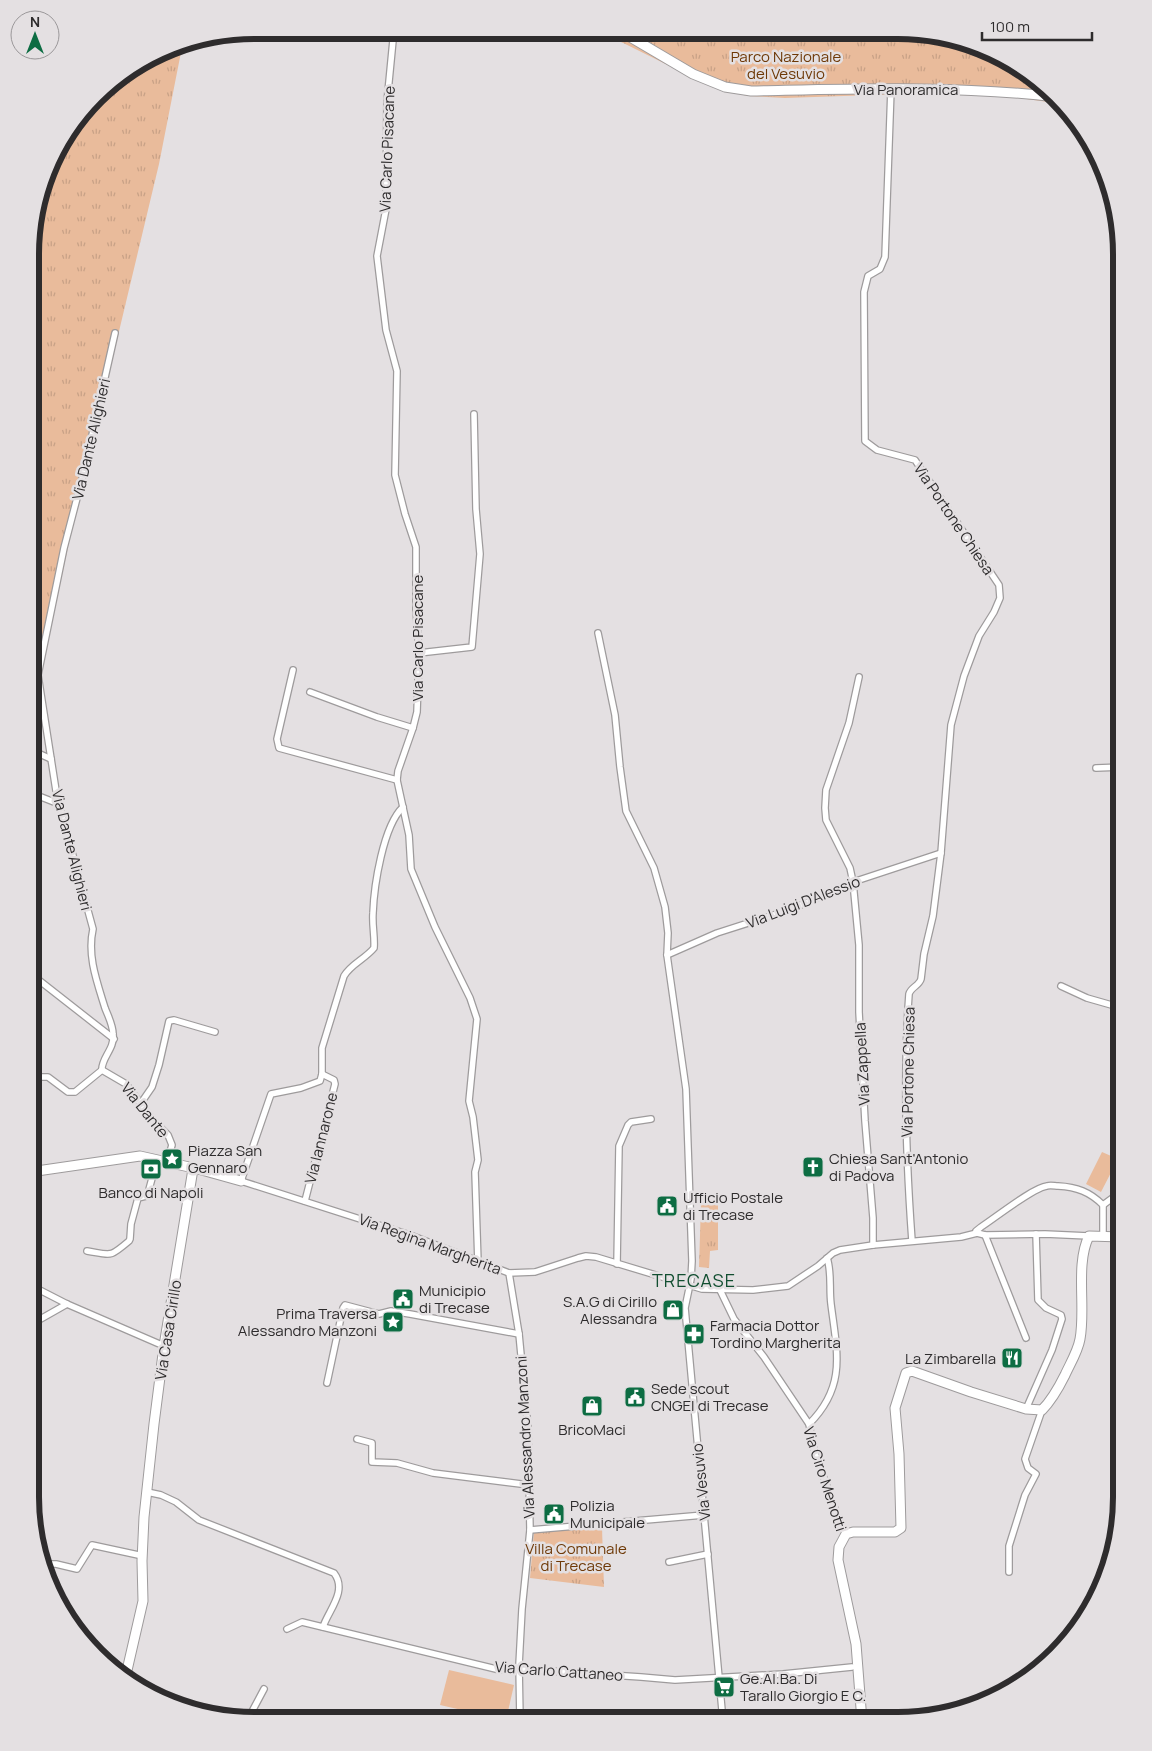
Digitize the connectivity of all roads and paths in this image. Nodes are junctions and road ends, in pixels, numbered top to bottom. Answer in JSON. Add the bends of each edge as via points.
{"nodes":[{"id":1,"x":393,"y":39,"type":"edge"},
{"id":2,"x":634,"y":39,"type":"edge"},
{"id":3,"x":891,"y":89,"type":"junction"},
{"id":4,"x":1044,"y":96,"type":"edge"},
{"id":5,"x":115,"y":333,"type":"dead end"},
{"id":6,"x":474,"y":414,"type":"dead end"},
{"id":7,"x":598,"y":634,"type":"dead end"},
{"id":8,"x":419,"y":653,"type":"junction"},
{"id":9,"x":39,"y":667,"type":"edge"},
{"id":10,"x":293,"y":670,"type":"dead end"},
{"id":11,"x":859,"y":676,"type":"dead end"},
{"id":12,"x":39,"y":681,"type":"edge"},
{"id":13,"x":310,"y":692,"type":"dead end"},
{"id":14,"x":413,"y":728,"type":"junction"},
{"id":15,"x":39,"y":754,"type":"edge"},
{"id":16,"x":51,"y":759,"type":"junction"},
{"id":17,"x":1113,"y":767,"type":"edge"},
{"id":18,"x":1096,"y":768,"type":"dead end"},
{"id":19,"x":397,"y":780,"type":"junction"},
{"id":20,"x":39,"y":796,"type":"edge"},
{"id":21,"x":59,"y":804,"type":"junction"},
{"id":22,"x":403,"y":807,"type":"junction"},
{"id":23,"x":941,"y":853,"type":"junction"},
{"id":24,"x":854,"y":882,"type":"junction"},
{"id":25,"x":667,"y":955,"type":"junction"},
{"id":26,"x":39,"y":980,"type":"edge"},
{"id":27,"x":1061,"y":986,"type":"dead end"},
{"id":28,"x":1113,"y":1005,"type":"edge"},
{"id":29,"x":215,"y":1032,"type":"dead end"},
{"id":30,"x":114,"y":1039,"type":"junction"},
{"id":31,"x":102,"y":1070,"type":"junction"},
{"id":32,"x":322,"y":1074,"type":"junction"},
{"id":33,"x":39,"y":1077,"type":"edge"},
{"id":34,"x":141,"y":1103,"type":"junction"},
{"id":35,"x":651,"y":1119,"type":"dead end"},
{"id":36,"x":157,"y":1160,"type":"junction"},
{"id":37,"x":167,"y":1162,"type":"junction"},
{"id":38,"x":193,"y":1169,"type":"junction"},
{"id":39,"x":41,"y":1170,"type":"joint"},
{"id":40,"x":39,"y":1172,"type":"edge"},
{"id":41,"x":241,"y":1181,"type":"junction"},
{"id":42,"x":1113,"y":1198,"type":"edge"},
{"id":43,"x":305,"y":1201,"type":"junction"},
{"id":44,"x":1103,"y":1205,"type":"junction"},
{"id":45,"x":977,"y":1234,"type":"junction"},
{"id":46,"x":1036,"y":1234,"type":"junction"},
{"id":47,"x":985,"y":1235,"type":"junction"},
{"id":48,"x":1089,"y":1236,"type":"junction"},
{"id":49,"x":1103,"y":1236,"type":"junction"},
{"id":50,"x":1113,"y":1237,"type":"edge"},
{"id":51,"x":912,"y":1241,"type":"junction"},
{"id":52,"x":873,"y":1245,"type":"junction"},
{"id":53,"x":87,"y":1251,"type":"dead end"},
{"id":54,"x":827,"y":1258,"type":"junction"},
{"id":55,"x":478,"y":1262,"type":"junction"},
{"id":56,"x":617,"y":1264,"type":"junction"},
{"id":57,"x":509,"y":1274,"type":"junction"},
{"id":58,"x":690,"y":1286,"type":"junction"},
{"id":59,"x":39,"y":1290,"type":"edge"},
{"id":60,"x":720,"y":1290,"type":"junction"},
{"id":61,"x":67,"y":1304,"type":"junction"},
{"id":62,"x":39,"y":1320,"type":"edge"},
{"id":63,"x":519,"y":1334,"type":"junction"},
{"id":64,"x":1026,"y":1338,"type":"dead end"},
{"id":65,"x":164,"y":1346,"type":"junction"},
{"id":66,"x":327,"y":1383,"type":"dead end"},
{"id":67,"x":1026,"y":1409,"type":"junction"},
{"id":68,"x":1042,"y":1410,"type":"junction"},
{"id":69,"x":809,"y":1424,"type":"junction"},
{"id":70,"x":357,"y":1439,"type":"dead end"},
{"id":71,"x":529,"y":1485,"type":"junction"},
{"id":72,"x":147,"y":1492,"type":"junction"},
{"id":73,"x":704,"y":1515,"type":"junction"},
{"id":74,"x":530,"y":1530,"type":"junction"},
{"id":75,"x":846,"y":1534,"type":"junction"},
{"id":76,"x":708,"y":1554,"type":"junction"},
{"id":77,"x":143,"y":1556,"type":"junction"},
{"id":78,"x":669,"y":1562,"type":"dead end"},
{"id":79,"x":49,"y":1564,"type":"edge"},
{"id":80,"x":1009,"y":1572,"type":"dead end"},
{"id":81,"x":323,"y":1627,"type":"junction"},
{"id":82,"x":287,"y":1629,"type":"dead end"},
{"id":83,"x":852,"y":1667,"type":"dead end"},
{"id":84,"x":518,"y":1670,"type":"junction"},
{"id":85,"x":127,"y":1671,"type":"edge"},
{"id":86,"x":719,"y":1678,"type":"junction"},
{"id":87,"x":264,"y":1688,"type":"dead end"},
{"id":88,"x":252,"y":1712,"type":"edge"},
{"id":89,"x":520,"y":1712,"type":"edge"},
{"id":90,"x":722,"y":1712,"type":"edge"},
{"id":91,"x":861,"y":1712,"type":"edge"}],
"edges":[{"from":1,"to":8,"type":"street","name":"Via Carlo Pisacane","via":[[387,102],[386,209],[377,256],[386,330],[397,371],[396,475],[416,547]]},
{"from":2,"to":3,"type":"street","name":"Via Panoramica","via":[[693,74],[725,87],[751,91]]},
{"from":3,"to":4,"type":"street","name":"Via Panoramica","via":[[959,89]]},
{"from":3,"to":23,"type":"street","name":"Via Portone Chiesa","via":[[885,257],[880,269],[868,276],[864,292],[865,441],[877,450],[915,460],[998,585],[1000,598],[979,636],[951,725]]},
{"from":5,"to":9,"type":"street","name":"Via Dante Alighieri"},
{"from":6,"to":8,"type":"street","via":[[480,554],[472,647]]},
{"from":7,"to":25,"type":"street","name":"Via Vesuvio","via":[[615,715],[626,811],[654,868],[665,907]]},
{"from":8,"to":14,"type":"street","name":"Via Carlo Pisacane","via":[[417,712]]},
{"from":10,"to":19,"type":"street","via":[[277,739],[279,748]]},
{"from":11,"to":24,"type":"street","name":"Via Zappella","via":[[849,722],[826,790],[824,808],[826,820]]},
{"from":12,"to":16,"type":"street","name":"Via Dante Alighieri"},
{"from":13,"to":14,"type":"street"},
{"from":14,"to":19,"type":"street","name":"Via Carlo Pisacane"},
{"from":15,"to":16,"type":"street"},
{"from":16,"to":21,"type":"street","name":"Via Dante Alighieri"},
{"from":17,"to":18,"type":"street"},
{"from":19,"to":22,"type":"street","name":"Via Carlo Pisacane"},
{"from":20,"to":21,"type":"street"},
{"from":21,"to":30,"type":"street","name":"Via Dante Alighieri","via":[[92,929],[92,963]]},
{"from":22,"to":32,"type":"street","name":"Via Iannarone","via":[[393,820],[380,859],[372,912],[374,948],[344,976],[322,1048]]},
{"from":22,"to":55,"type":"street","name":"Via Carlo Pisacane","via":[[412,868],[477,1019],[469,1101],[474,1117],[478,1160],[475,1172]]},
{"from":23,"to":24,"type":"street","name":"Via Luigi D'Alessio"},
{"from":23,"to":51,"type":"street","name":"Via Portone Chiesa","via":[[921,979],[909,994],[906,1099]]},
{"from":24,"to":25,"type":"street","name":"Via Luigi D'Alessio","via":[[792,909],[717,932]]},
{"from":24,"to":52,"type":"street","name":"Via Zappella"},
{"from":25,"to":58,"type":"street","name":"Via Vesuvio","via":[[686,1088],[692,1252]]},
{"from":26,"to":30,"type":"street"},
{"from":27,"to":28,"type":"street"},
{"from":29,"to":34,"type":"street","via":[[169,1021],[152,1087]]},
{"from":30,"to":31,"type":"street","via":[[101,1065]]},
{"from":31,"to":33,"type":"street","via":[[75,1092],[68,1092],[48,1077]]},
{"from":31,"to":34,"type":"street","name":"Via Dante","via":[[126,1084]]},
{"from":32,"to":41,"type":"street","via":[[318,1082],[271,1094]]},
{"from":32,"to":43,"type":"street","name":"Via Iannarone","via":[[334,1080],[335,1084]]},
{"from":34,"to":37,"type":"street","name":"Via Dante","via":[[168,1135],[172,1146]]},
{"from":35,"to":56,"type":"street","via":[[631,1122],[619,1146]]},
{"from":36,"to":37,"type":"street","name":"Via Regina Margherita"},
{"from":36,"to":39,"type":"street","name":"Via Regina Margherita","via":[[140,1156]]},
{"from":36,"to":53,"type":"street","via":[[148,1193],[138,1198],[129,1241],[110,1255]]},
{"from":37,"to":38,"type":"street","name":"Via Regina Margherita"},
{"from":38,"to":41,"type":"street","name":"Via Regina Margherita"},
{"from":38,"to":65,"type":"street","name":"Via Casa Cirillo"},
{"from":39,"to":40,"type":"street"},
{"from":41,"to":43,"type":"street","name":"Via Regina Margherita"},
{"from":42,"to":44,"type":"street"},
{"from":43,"to":55,"type":"street","name":"Via Regina Margherita","via":[[410,1235]]},
{"from":44,"to":45,"type":"street","via":[[1083,1190],[1046,1186],[981,1227]]},
{"from":44,"to":49,"type":"street"},
{"from":45,"to":47,"type":"street","name":"Via Regina Margherita"},
{"from":45,"to":51,"type":"street","name":"Via Regina Margherita"},
{"from":46,"to":47,"type":"street","name":"Via Regina Margherita"},
{"from":46,"to":48,"type":"street","name":"Via Regina Margherita"},
{"from":46,"to":67,"type":"street","via":[[1038,1300],[1061,1315],[1062,1319]]},
{"from":47,"to":64,"type":"street"},
{"from":48,"to":49,"type":"street","name":"Via Regina Margherita"},
{"from":48,"to":68,"type":"street","via":[[1082,1274],[1080,1340],[1063,1379]]},
{"from":49,"to":50,"type":"street","name":"Via Regina Margherita"},
{"from":51,"to":52,"type":"street","name":"Via Regina Margherita"},
{"from":52,"to":54,"type":"street","name":"Via Regina Margherita","via":[[840,1250]]},
{"from":54,"to":60,"type":"street","name":"Via Regina Margherita","via":[[788,1286]]},
{"from":54,"to":69,"type":"street","via":[[838,1371],[821,1412]]},
{"from":55,"to":57,"type":"street","name":"Via Regina Margherita"},
{"from":56,"to":57,"type":"street","name":"Via Regina Margherita","via":[[586,1256],[535,1272]]},
{"from":56,"to":58,"type":"street","name":"Via Regina Margherita"},
{"from":57,"to":63,"type":"street","name":"Via Alessandro Manzoni"},
{"from":58,"to":60,"type":"street","name":"Via Regina Margherita"},
{"from":58,"to":73,"type":"street","name":"Via Vesuvio","via":[[685,1308]]},
{"from":59,"to":61,"type":"street"},
{"from":60,"to":69,"type":"street","name":"Via Ciro Menotti","via":[[735,1319]]},
{"from":61,"to":62,"type":"street"},
{"from":61,"to":65,"type":"street"},
{"from":63,"to":66,"type":"street","via":[[391,1311],[379,1314],[345,1305]]},
{"from":63,"to":71,"type":"street","name":"Via Alessandro Manzoni","via":[[528,1428]]},
{"from":65,"to":72,"type":"street","name":"Via Casa Cirillo"},
{"from":67,"to":68,"type":"street"},
{"from":67,"to":75,"type":"street","via":[[912,1371],[906,1373],[895,1408],[901,1528],[895,1532]]},
{"from":68,"to":80,"type":"street","via":[[1025,1459],[1028,1468],[1036,1474],[1025,1495],[1009,1546]]},
{"from":69,"to":75,"type":"street","name":"Via Ciro Menotti","via":[[814,1453]]},
{"from":70,"to":71,"type":"street","via":[[372,1443],[372,1462],[397,1463],[441,1474]]},
{"from":71,"to":74,"type":"street","name":"Via Alessandro Manzoni"},
{"from":72,"to":77,"type":"street","name":"Via Casa Cirillo"},
{"from":72,"to":81,"type":"street","via":[[176,1502],[199,1520],[334,1573],[337,1577],[337,1601]]},
{"from":73,"to":74,"type":"street"},
{"from":73,"to":76,"type":"street","name":"Via Vesuvio"},
{"from":74,"to":84,"type":"street","name":"Via Alessandro Manzoni"},
{"from":75,"to":91,"type":"street","name":"Via Ciro Menotti","via":[[839,1547],[838,1560],[856,1644]]},
{"from":76,"to":78,"type":"street"},
{"from":76,"to":86,"type":"street","name":"Via Vesuvio"},
{"from":77,"to":79,"type":"street","via":[[92,1545],[76,1568]]},
{"from":77,"to":85,"type":"street","name":"Via Casa Cirillo","via":[[143,1601]]},
{"from":81,"to":82,"type":"street","name":"Via Carlo Cattaneo","via":[[302,1622]]},
{"from":81,"to":84,"type":"street","name":"Via Carlo Cattaneo","via":[[500,1670]]},
{"from":83,"to":86,"type":"street"},
{"from":84,"to":86,"type":"street","name":"Via Carlo Cattaneo","via":[[675,1680]]},
{"from":84,"to":89,"type":"street","name":"Via Alessandro Manzoni"},
{"from":86,"to":90,"type":"street","name":"Via Vesuvio"},
{"from":87,"to":88,"type":"street"}]}
